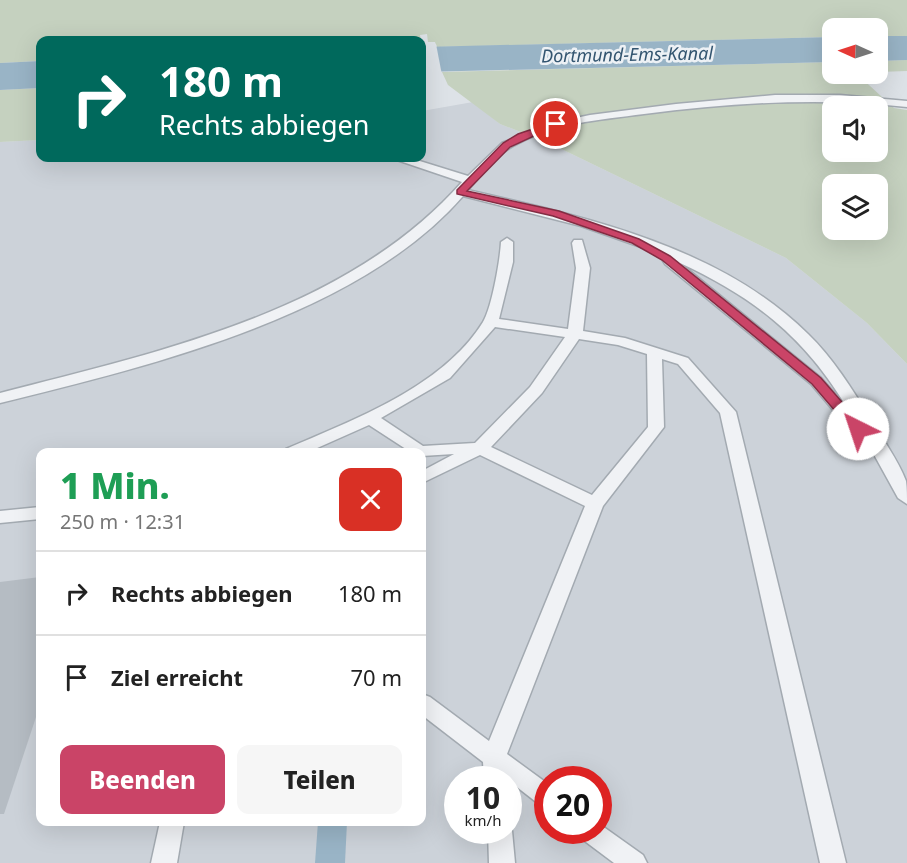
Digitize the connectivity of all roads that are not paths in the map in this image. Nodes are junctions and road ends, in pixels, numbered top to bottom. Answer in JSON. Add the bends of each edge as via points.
{"nodes":[{"id":1,"x":907,"y":104,"type":"edge"},
{"id":2,"x":413,"y":162,"type":"edge"},
{"id":3,"x":470,"y":181,"type":"junction"},
{"id":4,"x":460,"y":192,"type":"junction"},
{"id":5,"x":635,"y":241,"type":"junction"},
{"id":6,"x":507,"y":242,"type":"dead end"},
{"id":7,"x":578,"y":243,"type":"dead end"},
{"id":8,"x":491,"y":322,"type":"junction"},
{"id":9,"x":574,"y":334,"type":"junction"},
{"id":10,"x":654,"y":352,"type":"junction"},
{"id":11,"x":0,"y":398,"type":"edge"},
{"id":12,"x":370,"y":418,"type":"junction"},
{"id":13,"x":303,"y":448,"type":"edge"},
{"id":14,"x":415,"y":448,"type":"edge"},
{"id":15,"x":480,"y":448,"type":"junction"},
{"id":16,"x":426,"y":451,"type":"edge"},
{"id":17,"x":885,"y":461,"type":"junction"},
{"id":18,"x":426,"y":476,"type":"edge"},
{"id":19,"x":907,"y":498,"type":"edge"},
{"id":20,"x":595,"y":504,"type":"junction"},
{"id":21,"x":36,"y":513,"type":"edge"},
{"id":22,"x":0,"y":517,"type":"edge"},
{"id":23,"x":426,"y":707,"type":"edge"},
{"id":24,"x":492,"y":766,"type":"edge"},
{"id":25,"x":496,"y":766,"type":"edge"},
{"id":26,"x":171,"y":826,"type":"edge"},
{"id":27,"x":501,"y":844,"type":"edge"},
{"id":28,"x":608,"y":844,"type":"edge"},
{"id":29,"x":164,"y":863,"type":"edge"},
{"id":30,"x":502,"y":863,"type":"edge"},
{"id":31,"x":634,"y":863,"type":"edge"},
{"id":32,"x":833,"y":863,"type":"edge"}],
"edges":[{"from":1,"to":3,"type":"lane","via":[[826,96],[774,96],[556,124],[521,136],[497,152]]},
{"from":2,"to":3,"type":"lane"},
{"from":3,"to":4,"type":"lane"},
{"from":4,"to":5,"type":"lane","via":[[556,213]]},
{"from":4,"to":11,"type":"lane","via":[[425,228],[382,258],[262,320],[180,350]]},
{"from":5,"to":17,"type":"lane","via":[[666,258],[816,381]]},
{"from":5,"to":17,"type":"lane","via":[[715,274],[761,301],[805,338],[836,376]]},
{"from":6,"to":8,"type":"lane"},
{"from":7,"to":9,"type":"lane","via":[[583,268]]},
{"from":8,"to":9,"type":"lane"},
{"from":8,"to":12,"type":"lane","via":[[444,375]]},
{"from":9,"to":10,"type":"lane","via":[[621,341]]},
{"from":9,"to":15,"type":"lane","via":[[536,390]]},
{"from":10,"to":20,"type":"lane","via":[[656,428]]},
{"from":10,"to":32,"type":"lane","via":[[683,361],[728,412]]},
{"from":12,"to":13,"type":"lane"},
{"from":12,"to":14,"type":"lane"},
{"from":15,"to":16,"type":"lane"},
{"from":15,"to":18,"type":"lane"},
{"from":15,"to":20,"type":"lane"},
{"from":17,"to":19,"type":"lane"},
{"from":20,"to":25,"type":"lane"},
{"from":21,"to":22,"type":"lane"},
{"from":23,"to":24,"type":"lane"},
{"from":26,"to":29,"type":"lane"},
{"from":27,"to":30,"type":"lane"},
{"from":28,"to":31,"type":"lane"}]}
